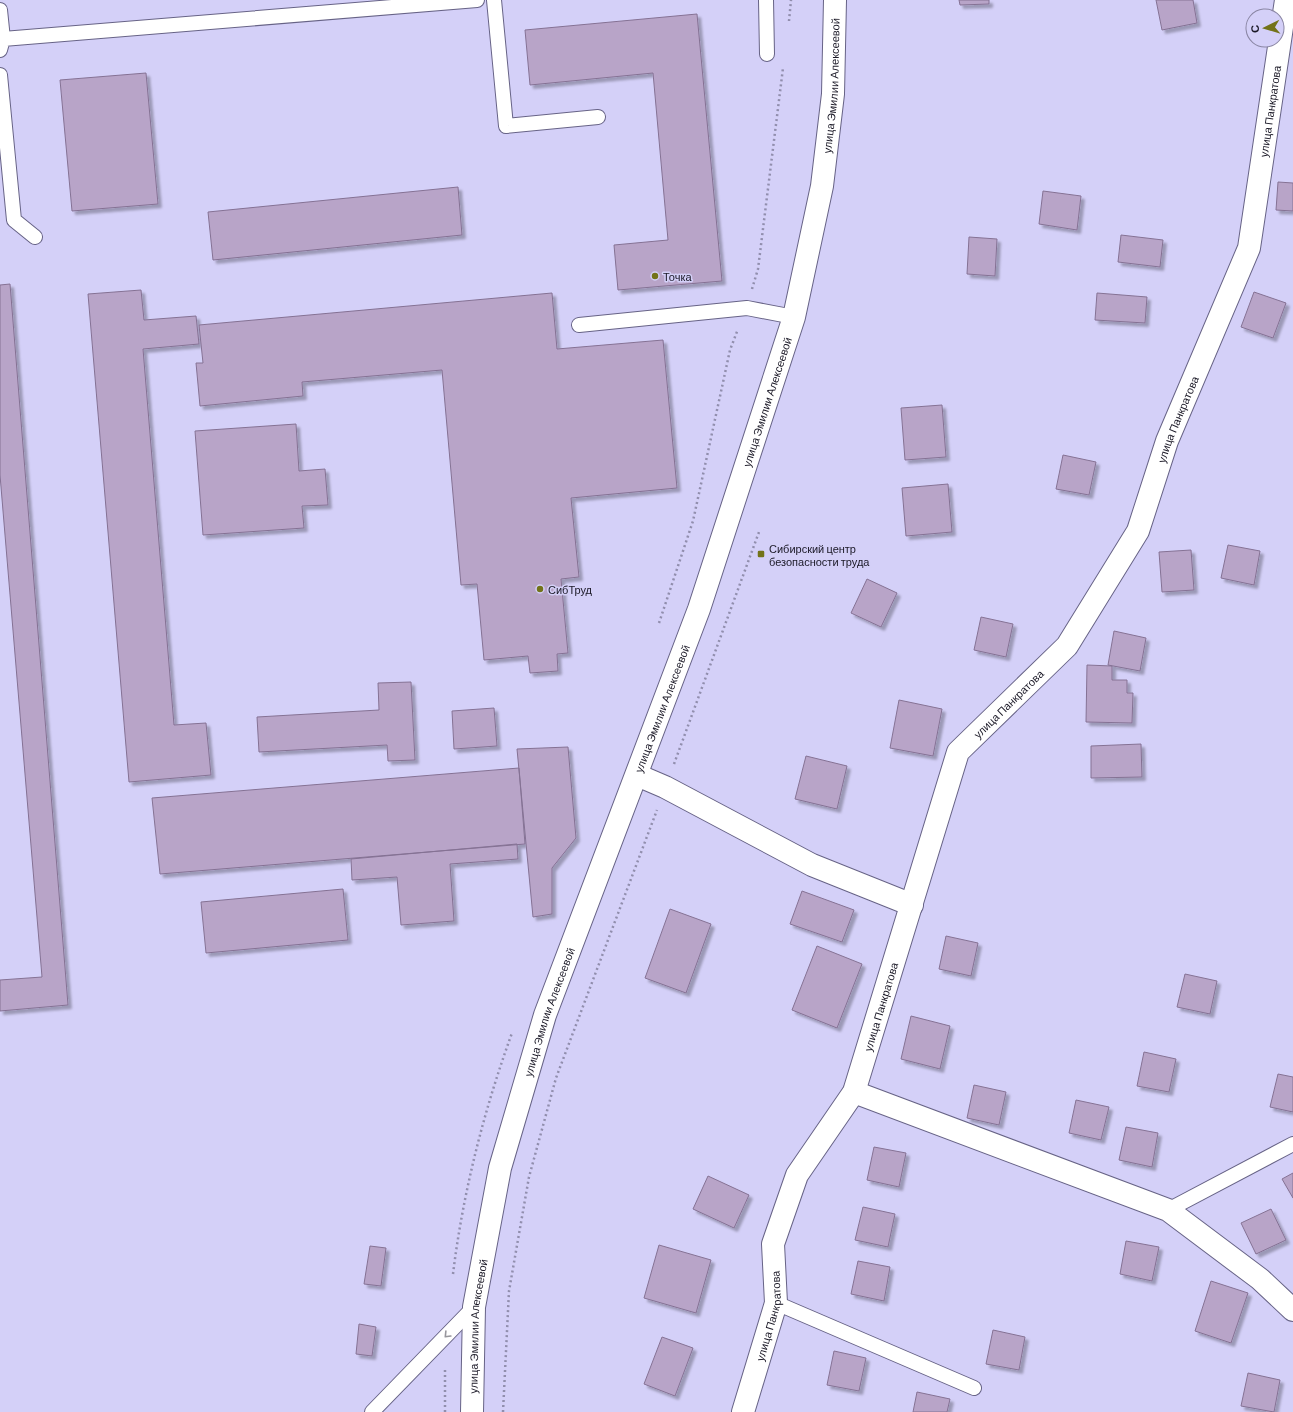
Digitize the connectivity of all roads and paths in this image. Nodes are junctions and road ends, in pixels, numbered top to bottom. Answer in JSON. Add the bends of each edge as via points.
{"nodes":[{"id":1,"x":477,"y":0,"type":"edge"},
{"id":2,"x":494,"y":0,"type":"edge"},
{"id":3,"x":766,"y":0,"type":"edge"},
{"id":4,"x":834,"y":0,"type":"edge"},
{"id":5,"x":1286,"y":0,"type":"edge"},
{"id":6,"x":0,"y":10,"type":"edge"},
{"id":7,"x":1,"y":45,"type":"edge"},
{"id":8,"x":767,"y":54,"type":"dead end"},
{"id":9,"x":0,"y":75,"type":"edge"},
{"id":10,"x":598,"y":117,"type":"dead end"},
{"id":11,"x":35,"y":237,"type":"dead end"},
{"id":12,"x":794,"y":317,"type":"junction"},
{"id":13,"x":579,"y":325,"type":"dead end"},
{"id":14,"x":759,"y":532,"type":"dead end"},
{"id":15,"x":637,"y":774,"type":"junction"},
{"id":16,"x":665,"y":787,"type":"junction"},
{"id":17,"x":912,"y":905,"type":"junction"},
{"id":18,"x":854,"y":1092,"type":"junction"},
{"id":19,"x":1293,"y":1144,"type":"edge"},
{"id":20,"x":1168,"y":1210,"type":"junction"},
{"id":21,"x":776,"y":1303,"type":"junction"},
{"id":22,"x":474,"y":1307,"type":"junction"},
{"id":23,"x":1293,"y":1310,"type":"edge"},
{"id":24,"x":974,"y":1388,"type":"dead end"},
{"id":25,"x":372,"y":1412,"type":"edge"},
{"id":26,"x":472,"y":1412,"type":"edge"},
{"id":27,"x":503,"y":1412,"type":"edge"},
{"id":28,"x":744,"y":1412,"type":"edge"}],
"edges":[{"from":1,"to":7,"type":"lane"},
{"from":2,"to":10,"type":"lane","via":[[506,126]]},
{"from":3,"to":8,"type":"lane"},
{"from":4,"to":12,"type":"street","name":"улица Эмилии Алексеевой","via":[[833,94],[824,171]]},
{"from":5,"to":17,"type":"street","name":"улица Панкратова","via":[[1249,248],[1166,441],[1138,531],[1067,646],[958,752]]},
{"from":6,"to":7,"type":"lane"},
{"from":9,"to":11,"type":"lane","via":[[14,220]]},
{"from":12,"to":13,"type":"lane","via":[[747,308]]},
{"from":12,"to":15,"type":"street","name":"улица Эмилии Алексеевой","via":[[699,609]]},
{"from":14,"to":16,"type":"path"},
{"from":15,"to":16,"type":"street"},
{"from":15,"to":22,"type":"street","name":"улица Эмилии Алексеевой","via":[[545,1015],[500,1168]]},
{"from":16,"to":17,"type":"street","via":[[812,865]]},
{"from":16,"to":27,"type":"path","via":[[556,1078],[529,1177],[509,1291]]},
{"from":17,"to":18,"type":"street","name":"улица Панкратова"},
{"from":18,"to":20,"type":"street"},
{"from":18,"to":21,"type":"street","name":"улица Панкратова","via":[[797,1175],[773,1244]]},
{"from":19,"to":20,"type":"lane"},
{"from":20,"to":23,"type":"street","via":[[1260,1279]]},
{"from":21,"to":24,"type":"lane"},
{"from":21,"to":28,"type":"street","name":"улица Панкратова"},
{"from":22,"to":25,"type":"lane","one_way":true},
{"from":22,"to":26,"type":"street","name":"улица Эмилии Алексеевой"}]}
